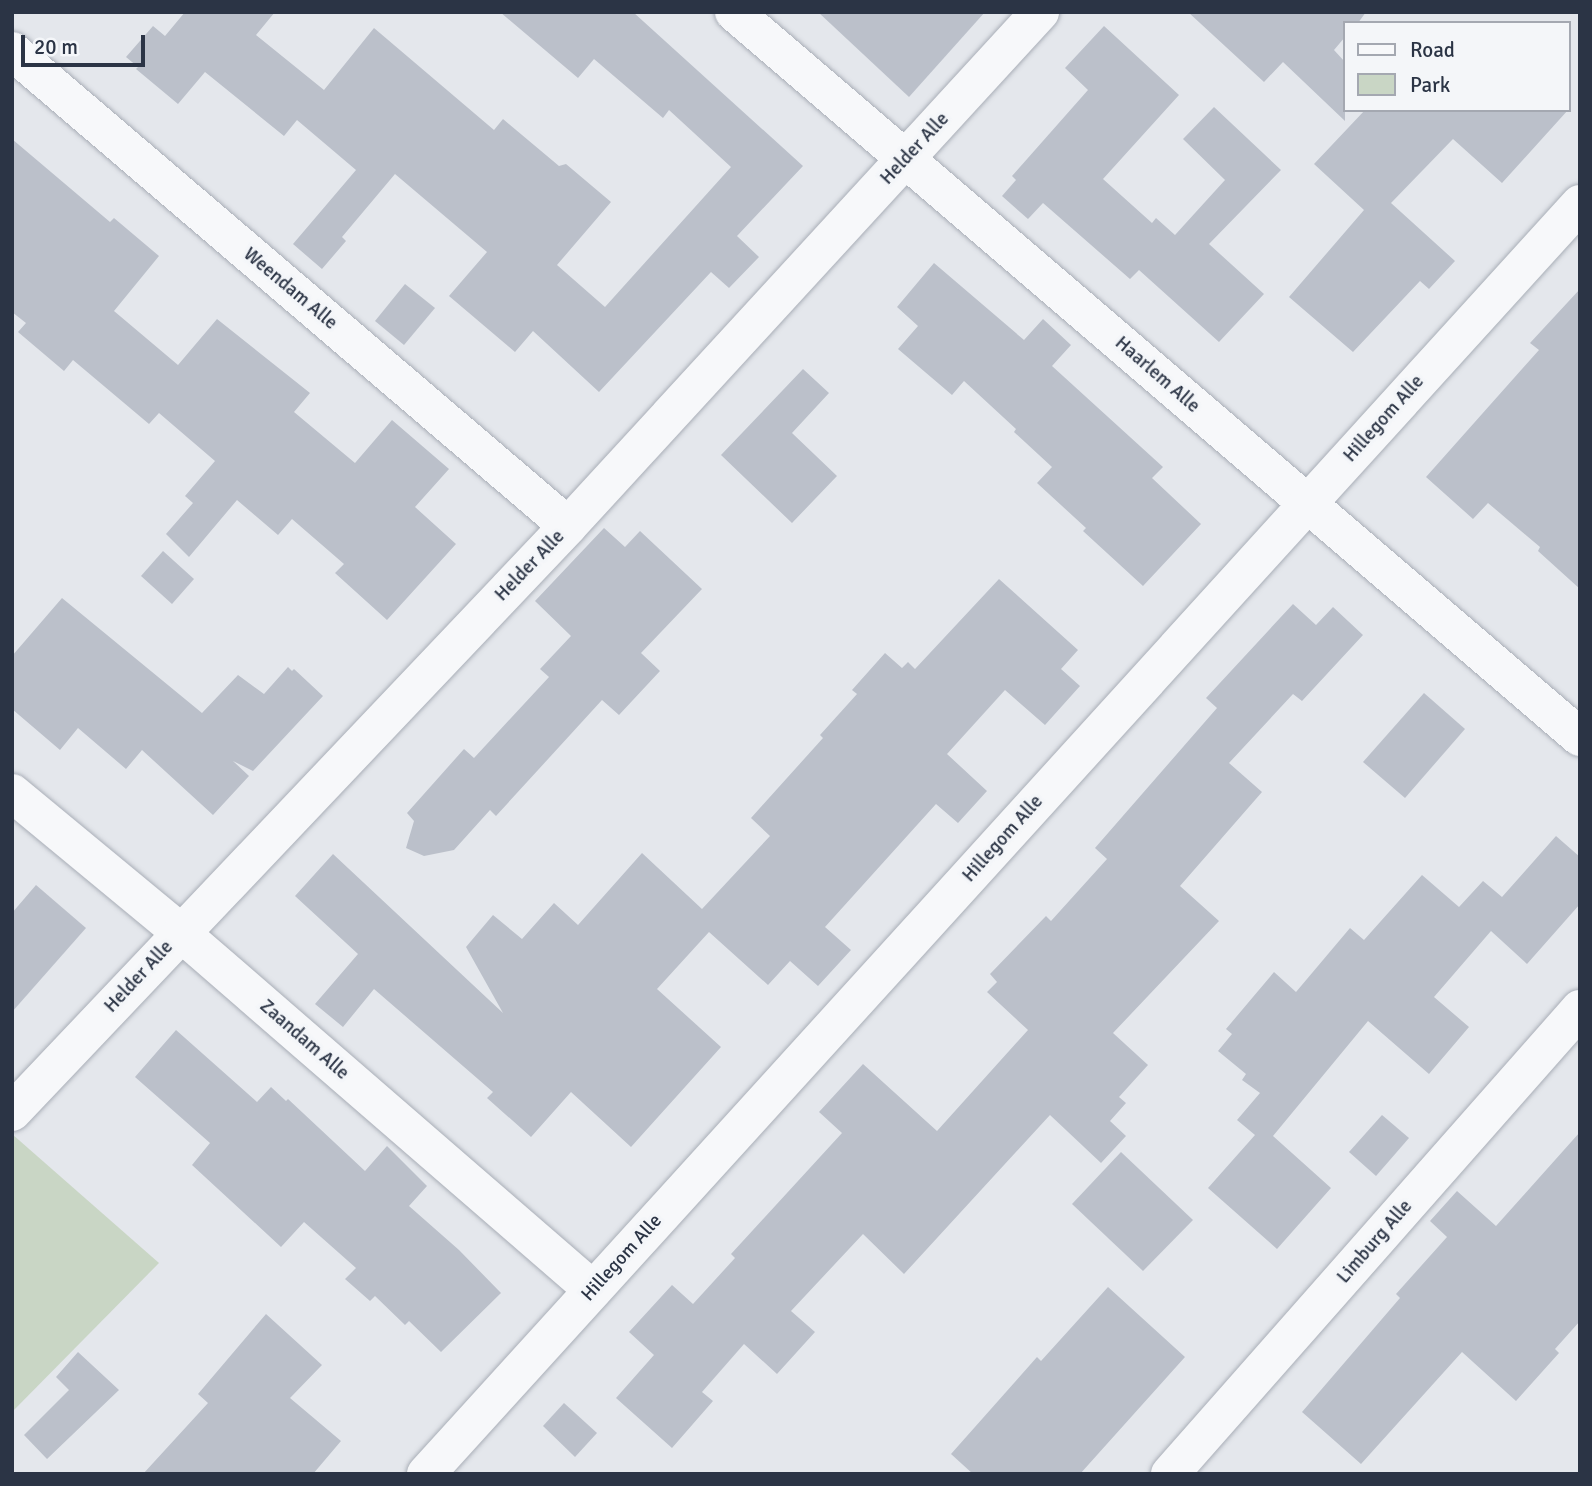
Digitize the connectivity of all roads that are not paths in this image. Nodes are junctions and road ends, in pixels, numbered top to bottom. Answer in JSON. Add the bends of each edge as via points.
{"nodes":[{"id":1,"x":734,"y":12,"type":"edge"},
{"id":2,"x":1040,"y":12,"type":"edge"},
{"id":3,"x":12,"y":51,"type":"edge"},
{"id":4,"x":905,"y":159,"type":"junction"},
{"id":5,"x":1580,"y":204,"type":"edge"},
{"id":6,"x":1308,"y":503,"type":"junction"},
{"id":7,"x":568,"y":526,"type":"junction"},
{"id":8,"x":1580,"y":737,"type":"edge"},
{"id":9,"x":12,"y":793,"type":"edge"},
{"id":10,"x":181,"y":933,"type":"junction"},
{"id":11,"x":1580,"y":1009,"type":"edge"},
{"id":12,"x":12,"y":1112,"type":"edge"},
{"id":13,"x":593,"y":1290,"type":"junction"},
{"id":14,"x":426,"y":1474,"type":"edge"},
{"id":15,"x":1170,"y":1474,"type":"edge"}],
"edges":[{"from":1,"to":4,"type":"street","name":"Haarlem Alle"},
{"from":2,"to":4,"type":"street","name":"Helder Alle"},
{"from":3,"to":7,"type":"street","name":"Weendam Alle"},
{"from":4,"to":6,"type":"street","name":"Haarlem Alle"},
{"from":4,"to":7,"type":"street","name":"Helder Alle"},
{"from":5,"to":6,"type":"street","name":"Hillegom Alle"},
{"from":6,"to":8,"type":"street","name":"Haarlem Alle"},
{"from":6,"to":13,"type":"street","name":"Hillegom Alle"},
{"from":7,"to":10,"type":"street","name":"Helder Alle"},
{"from":9,"to":10,"type":"street","name":"Zaandam Alle"},
{"from":10,"to":12,"type":"street","name":"Helder Alle"},
{"from":10,"to":13,"type":"street","name":"Zaandam Alle"},
{"from":11,"to":15,"type":"street","name":"Limburg Alle"},
{"from":13,"to":14,"type":"street","name":"Hillegom Alle"}]}
